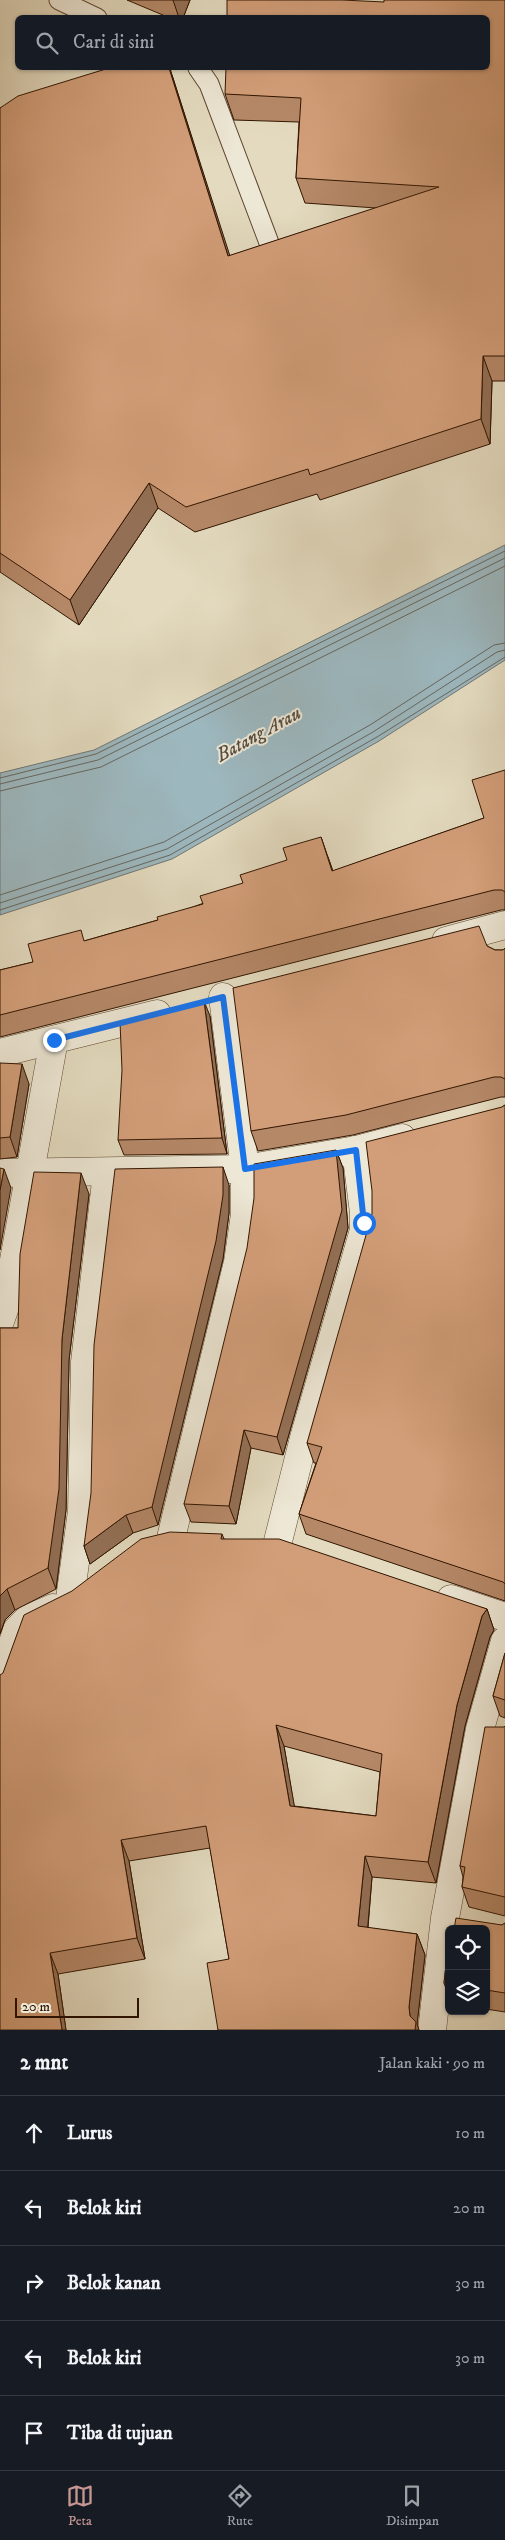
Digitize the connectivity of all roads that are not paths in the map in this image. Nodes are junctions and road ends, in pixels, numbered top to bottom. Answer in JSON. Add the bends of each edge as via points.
{"nodes":[{"id":1,"x":59,"y":0,"type":"edge"},
{"id":2,"x":91,"y":15,"type":"edge"},
{"id":3,"x":199,"y":70,"type":"edge"},
{"id":4,"x":274,"y":256,"type":"edge"},
{"id":5,"x":501,"y":927,"type":"edge"},
{"id":6,"x":421,"y":947,"type":"edge"},
{"id":7,"x":505,"y":955,"type":"edge"},
{"id":8,"x":252,"y":990,"type":"edge"},
{"id":9,"x":223,"y":997,"type":"junction"},
{"id":10,"x":54,"y":1040,"type":"junction"},
{"id":11,"x":0,"y":1054,"type":"edge"},
{"id":12,"x":430,"y":1131,"type":"edge"},
{"id":13,"x":356,"y":1150,"type":"junction"},
{"id":14,"x":245,"y":1169,"type":"junction"},
{"id":15,"x":0,"y":1173,"type":"edge"},
{"id":16,"x":107,"y":1173,"type":"junction"},
{"id":17,"x":30,"y":1174,"type":"junction"},
{"id":18,"x":0,"y":1321,"type":"edge"},
{"id":19,"x":251,"y":1541,"type":"edge"},
{"id":20,"x":278,"y":1542,"type":"junction"},
{"id":21,"x":145,"y":1544,"type":"edge"},
{"id":22,"x":306,"y":1551,"type":"edge"},
{"id":23,"x":101,"y":1576,"type":"edge"},
{"id":24,"x":429,"y":1592,"type":"edge"},
{"id":25,"x":70,"y":1600,"type":"junction"},
{"id":26,"x":505,"y":1616,"type":"edge"},
{"id":27,"x":505,"y":1641,"type":"edge"},
{"id":28,"x":0,"y":1683,"type":"edge"},
{"id":29,"x":493,"y":1731,"type":"edge"},
{"id":30,"x":432,"y":2030,"type":"edge"}],
"edges":[{"from":1,"to":2,"type":"lane"},
{"from":3,"to":4,"type":"lane","via":[[209,84]]},
{"from":5,"to":6,"type":"street"},
{"from":5,"to":7,"type":"street"},
{"from":8,"to":9,"type":"street"},
{"from":9,"to":10,"type":"street"},
{"from":9,"to":14,"type":"street"},
{"from":10,"to":11,"type":"street"},
{"from":10,"to":17,"type":"street"},
{"from":12,"to":13,"type":"street"},
{"from":13,"to":14,"type":"street"},
{"from":13,"to":20,"type":"street","via":[[364,1230],[304,1438]]},
{"from":14,"to":16,"type":"street"},
{"from":14,"to":21,"type":"street","via":[[244,1223],[238,1262],[184,1539]]},
{"from":15,"to":17,"type":"street"},
{"from":16,"to":17,"type":"street"},
{"from":16,"to":25,"type":"street","via":[[84,1362],[82,1511]]},
{"from":17,"to":18,"type":"street"},
{"from":19,"to":20,"type":"street"},
{"from":20,"to":22,"type":"street"},
{"from":23,"to":25,"type":"street"},
{"from":24,"to":26,"type":"street"},
{"from":25,"to":28,"type":"street","via":[[22,1624],[17,1630]]},
{"from":27,"to":29,"type":"street"},
{"from":29,"to":30,"type":"street","via":[[458,1920]]}]}
